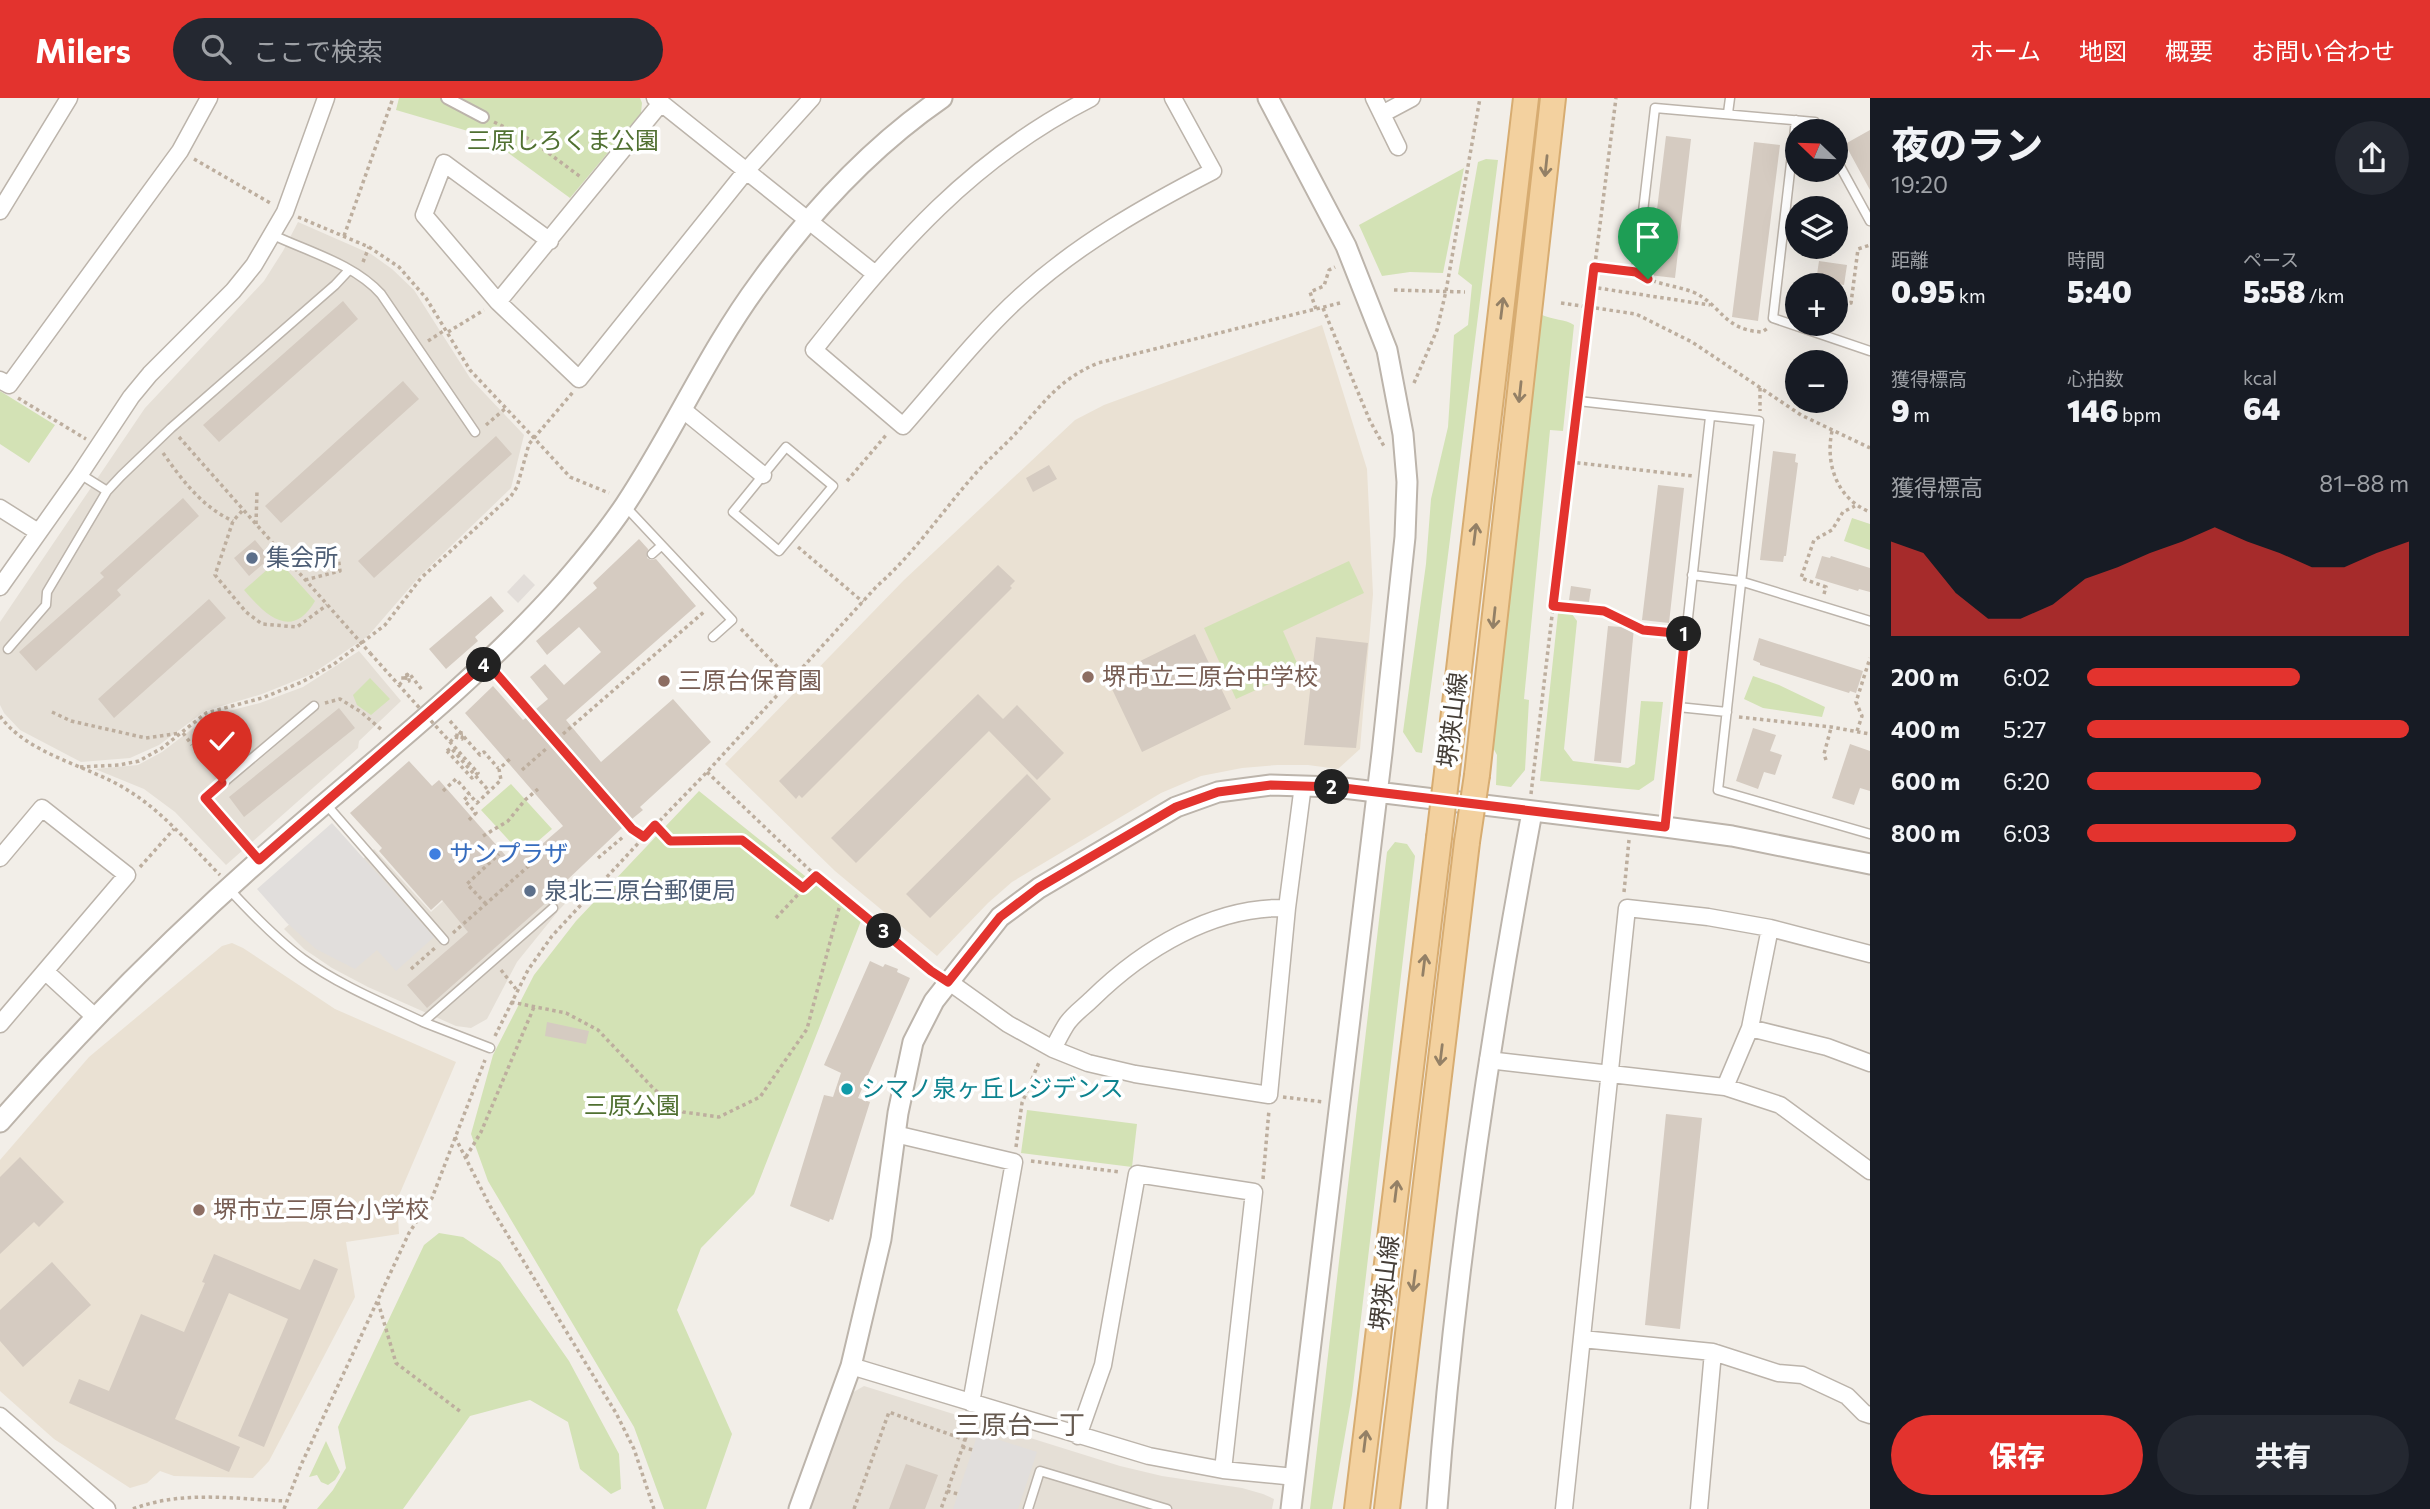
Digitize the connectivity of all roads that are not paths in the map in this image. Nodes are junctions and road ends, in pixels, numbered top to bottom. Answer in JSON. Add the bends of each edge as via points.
{"nodes":[{"id":1,"x":69,"y":98,"type":"edge"},
{"id":2,"x":209,"y":98,"type":"edge"},
{"id":3,"x":326,"y":98,"type":"edge"},
{"id":4,"x":447,"y":98,"type":"edge"},
{"id":5,"x":942,"y":98,"type":"edge"},
{"id":6,"x":1091,"y":98,"type":"edge"},
{"id":7,"x":1173,"y":98,"type":"edge"},
{"id":8,"x":1268,"y":98,"type":"edge"},
{"id":9,"x":1374,"y":98,"type":"edge"},
{"id":10,"x":1412,"y":98,"type":"edge"},
{"id":11,"x":1526,"y":98,"type":"edge"},
{"id":12,"x":1553,"y":98,"type":"edge"},
{"id":13,"x":1730,"y":98,"type":"edge"},
{"id":14,"x":809,"y":99,"type":"edge"},
{"id":15,"x":658,"y":101,"type":"edge"},
{"id":16,"x":1065,"y":104,"type":"edge"},
{"id":17,"x":1728,"y":113,"type":"junction"},
{"id":18,"x":1382,"y":114,"type":"junction"},
{"id":19,"x":483,"y":117,"type":"road end"},
{"id":20,"x":1786,"y":119,"type":"edge"},
{"id":21,"x":1398,"y":147,"type":"dead end"},
{"id":22,"x":746,"y":171,"type":"junction"},
{"id":23,"x":1848,"y":181,"type":"edge"},
{"id":24,"x":1789,"y":182,"type":"edge"},
{"id":25,"x":0,"y":211,"type":"edge"},
{"id":26,"x":1870,"y":221,"type":"edge"},
{"id":27,"x":809,"y":222,"type":"junction"},
{"id":28,"x":272,"y":235,"type":"junction"},
{"id":29,"x":550,"y":241,"type":"junction"},
{"id":30,"x":349,"y":270,"type":"junction"},
{"id":31,"x":1636,"y":272,"type":"road end"},
{"id":32,"x":874,"y":273,"type":"junction"},
{"id":33,"x":498,"y":302,"type":"junction"},
{"id":34,"x":1870,"y":351,"type":"edge"},
{"id":35,"x":4,"y":382,"type":"edge"},
{"id":36,"x":1578,"y":401,"type":"road end"},
{"id":37,"x":682,"y":409,"type":"junction"},
{"id":38,"x":1710,"y":417,"type":"junction"},
{"id":39,"x":475,"y":432,"type":"road end"},
{"id":40,"x":80,"y":474,"type":"junction"},
{"id":41,"x":763,"y":475,"type":"junction"},
{"id":42,"x":107,"y":491,"type":"junction"},
{"id":43,"x":624,"y":505,"type":"junction"},
{"id":44,"x":0,"y":508,"type":"edge"},
{"id":45,"x":38,"y":531,"type":"junction"},
{"id":46,"x":661,"y":546,"type":"junction"},
{"id":47,"x":652,"y":554,"type":"dead end"},
{"id":48,"x":1692,"y":575,"type":"junction"},
{"id":49,"x":1740,"y":581,"type":"junction"},
{"id":50,"x":0,"y":587,"type":"edge"},
{"id":51,"x":1870,"y":621,"type":"edge"},
{"id":52,"x":713,"y":637,"type":"dead end"},
{"id":53,"x":8,"y":649,"type":"dead end"},
{"id":54,"x":486,"y":662,"type":"junction"},
{"id":55,"x":314,"y":706,"type":"road end"},
{"id":56,"x":1678,"y":707,"type":"junction"},
{"id":57,"x":1727,"y":713,"type":"junction"},
{"id":58,"x":1303,"y":785,"type":"junction"},
{"id":59,"x":1377,"y":793,"type":"junction"},
{"id":60,"x":325,"y":803,"type":"junction"},
{"id":61,"x":1531,"y":804,"type":"junction"},
{"id":62,"x":1665,"y":827,"type":"junction"},
{"id":63,"x":632,"y":829,"type":"road end"},
{"id":64,"x":1870,"y":834,"type":"edge"},
{"id":65,"x":0,"y":858,"type":"edge"},
{"id":66,"x":259,"y":860,"type":"junction"},
{"id":67,"x":1870,"y":864,"type":"edge"},
{"id":68,"x":224,"y":882,"type":"junction"},
{"id":69,"x":553,"y":908,"type":"dead end"},
{"id":70,"x":1287,"y":908,"type":"junction"},
{"id":71,"x":1770,"y":928,"type":"junction"},
{"id":72,"x":444,"y":940,"type":"road end"},
{"id":73,"x":1870,"y":954,"type":"edge"},
{"id":74,"x":46,"y":972,"type":"junction"},
{"id":75,"x":948,"y":982,"type":"junction"},
{"id":76,"x":95,"y":1017,"type":"junction"},
{"id":77,"x":423,"y":1022,"type":"junction"},
{"id":78,"x":0,"y":1024,"type":"edge"},
{"id":79,"x":1750,"y":1028,"type":"junction"},
{"id":80,"x":1049,"y":1047,"type":"junction"},
{"id":81,"x":490,"y":1048,"type":"road end"},
{"id":82,"x":1488,"y":1060,"type":"junction"},
{"id":83,"x":1870,"y":1063,"type":"edge"},
{"id":84,"x":1610,"y":1075,"type":"junction"},
{"id":85,"x":1725,"y":1087,"type":"junction"},
{"id":86,"x":0,"y":1122,"type":"edge"},
{"id":87,"x":895,"y":1135,"type":"junction"},
{"id":88,"x":1870,"y":1171,"type":"edge"},
{"id":89,"x":1582,"y":1339,"type":"junction"},
{"id":90,"x":1713,"y":1352,"type":"junction"},
{"id":91,"x":851,"y":1366,"type":"junction"},
{"id":92,"x":971,"y":1402,"type":"junction"},
{"id":93,"x":1870,"y":1415,"type":"edge"},
{"id":94,"x":0,"y":1416,"type":"edge"},
{"id":95,"x":1078,"y":1436,"type":"junction"},
{"id":96,"x":1223,"y":1470,"type":"junction"},
{"id":97,"x":1295,"y":1477,"type":"junction"},
{"id":98,"x":107,"y":1509,"type":"edge"},
{"id":99,"x":799,"y":1509,"type":"edge"},
{"id":100,"x":1028,"y":1509,"type":"edge"},
{"id":101,"x":1167,"y":1509,"type":"edge"},
{"id":102,"x":1291,"y":1509,"type":"edge"},
{"id":103,"x":1357,"y":1509,"type":"edge"},
{"id":104,"x":1387,"y":1509,"type":"edge"},
{"id":105,"x":1437,"y":1509,"type":"edge"},
{"id":106,"x":1564,"y":1509,"type":"edge"},
{"id":107,"x":1699,"y":1509,"type":"edge"}],
"edges":[{"from":1,"to":25,"type":"street"},
{"from":2,"to":35,"type":"street","via":[[180,151]]},
{"from":3,"to":28,"type":"street","via":[[285,212]]},
{"from":4,"to":19,"type":"street"},
{"from":5,"to":27,"type":"street","via":[[878,149]]},
{"from":6,"to":16,"type":"street"},
{"from":7,"to":32,"type":"street","via":[[1213,171],[1092,240],[1020,296],[903,426],[814,350]]},
{"from":8,"to":59,"type":"street","via":[[1366,293],[1387,350],[1403,434],[1405,537]]},
{"from":9,"to":18,"type":"street"},
{"from":10,"to":18,"type":"street"},
{"from":103,"to":11,"type":"main road","name":"堺狭山線","one_way":true,"bridge":true},
{"from":12,"to":104,"type":"main road","name":"堺狭山線","one_way":true,"bridge":true},
{"from":13,"to":17,"type":"lane"},
{"from":14,"to":22,"type":"street"},
{"from":15,"to":22,"type":"street"},
{"from":15,"to":29,"type":"street"},
{"from":16,"to":32,"type":"street","via":[[947,198]]},
{"from":17,"to":20,"type":"lane"},
{"from":17,"to":31,"type":"lane","via":[[1655,108]]},
{"from":18,"to":21,"type":"street"},
{"from":22,"to":27,"type":"street"},
{"from":22,"to":33,"type":"street","via":[[579,379]]},
{"from":23,"to":26,"type":"lane"},
{"from":24,"to":34,"type":"lane","via":[[1773,318]]},
{"from":27,"to":32,"type":"street"},
{"from":27,"to":37,"type":"street","via":[[759,283]]},
{"from":28,"to":30,"type":"lane"},
{"from":28,"to":40,"type":"street","via":[[233,291],[131,397]]},
{"from":29,"to":33,"type":"street"},
{"from":29,"to":33,"type":"street","via":[[444,163],[424,215]]},
{"from":30,"to":39,"type":"lane","via":[[382,294]]},
{"from":30,"to":42,"type":"lane","via":[[155,442]]},
{"from":36,"to":38,"type":"lane"},
{"from":37,"to":41,"type":"street"},
{"from":37,"to":43,"type":"street"},
{"from":38,"to":48,"type":"lane"},
{"from":38,"to":49,"type":"lane","via":[[1759,421]]},
{"from":40,"to":42,"type":"lane"},
{"from":40,"to":45,"type":"street"},
{"from":41,"to":41,"type":"lane","via":[[786,447],[833,486],[779,551],[733,512]]},
{"from":42,"to":53,"type":"lane","via":[[47,592],[46,606]]},
{"from":43,"to":46,"type":"lane"},
{"from":43,"to":54,"type":"street","via":[[556,591]]},
{"from":44,"to":45,"type":"street"},
{"from":45,"to":50,"type":"street"},
{"from":46,"to":47,"type":"lane"},
{"from":46,"to":52,"type":"lane","via":[[732,620]]},
{"from":48,"to":49,"type":"lane"},
{"from":48,"to":56,"type":"lane"},
{"from":49,"to":51,"type":"lane"},
{"from":49,"to":57,"type":"lane"},
{"from":54,"to":60,"type":"street"},
{"from":54,"to":63,"type":"lane"},
{"from":55,"to":66,"type":"lane","via":[[205,798]]},
{"from":56,"to":57,"type":"lane"},
{"from":56,"to":62,"type":"lane"},
{"from":57,"to":64,"type":"lane","via":[[1717,790]]},
{"from":58,"to":59,"type":"street"},
{"from":58,"to":70,"type":"street"},
{"from":58,"to":75,"type":"street","via":[[1218,792],[1176,807],[1038,888],[1000,917]]},
{"from":59,"to":61,"type":"street"},
{"from":59,"to":97,"type":"street"},
{"from":60,"to":66,"type":"street"},
{"from":60,"to":72,"type":"lane"},
{"from":61,"to":62,"type":"street"},
{"from":61,"to":82,"type":"street"},
{"from":62,"to":67,"type":"street","via":[[1758,840]]},
{"from":65,"to":74,"type":"street","via":[[42,808],[127,876]]},
{"from":66,"to":68,"type":"street"},
{"from":68,"to":76,"type":"street"},
{"from":68,"to":77,"type":"lane","via":[[304,960]]},
{"from":69,"to":77,"type":"lane"},
{"from":70,"to":80,"type":"street","via":[[1262,907],[1166,941],[1117,974]]},
{"from":70,"to":80,"type":"street","via":[[1269,1095],[1135,1074],[1088,1063]]},
{"from":71,"to":73,"type":"street"},
{"from":71,"to":79,"type":"street"},
{"from":71,"to":84,"type":"street","via":[[1627,908]]},
{"from":74,"to":76,"type":"street"},
{"from":74,"to":78,"type":"street"},
{"from":75,"to":80,"type":"street"},
{"from":75,"to":87,"type":"street","via":[[914,1042]]},
{"from":76,"to":86,"type":"street"},
{"from":77,"to":81,"type":"lane"},
{"from":79,"to":83,"type":"street"},
{"from":79,"to":85,"type":"street"},
{"from":82,"to":84,"type":"street"},
{"from":82,"to":105,"type":"street","via":[[1452,1344]]},
{"from":84,"to":85,"type":"street"},
{"from":84,"to":89,"type":"street"},
{"from":85,"to":88,"type":"street","via":[[1780,1105]]},
{"from":87,"to":91,"type":"street","via":[[881,1239]]},
{"from":87,"to":92,"type":"street","via":[[1014,1162]]},
{"from":89,"to":90,"type":"street"},
{"from":89,"to":106,"type":"street"},
{"from":90,"to":93,"type":"street","via":[[1778,1373],[1802,1375],[1847,1396]]},
{"from":90,"to":107,"type":"street"},
{"from":91,"to":92,"type":"street"},
{"from":91,"to":99,"type":"street"},
{"from":92,"to":95,"type":"street"},
{"from":94,"to":98,"type":"street"},
{"from":95,"to":96,"type":"street"},
{"from":95,"to":96,"type":"street","via":[[1103,1366],[1137,1174],[1254,1192]]},
{"from":96,"to":97,"type":"street"},
{"from":97,"to":102,"type":"street"},
{"from":100,"to":101,"type":"lane","via":[[1040,1471]]}]}
